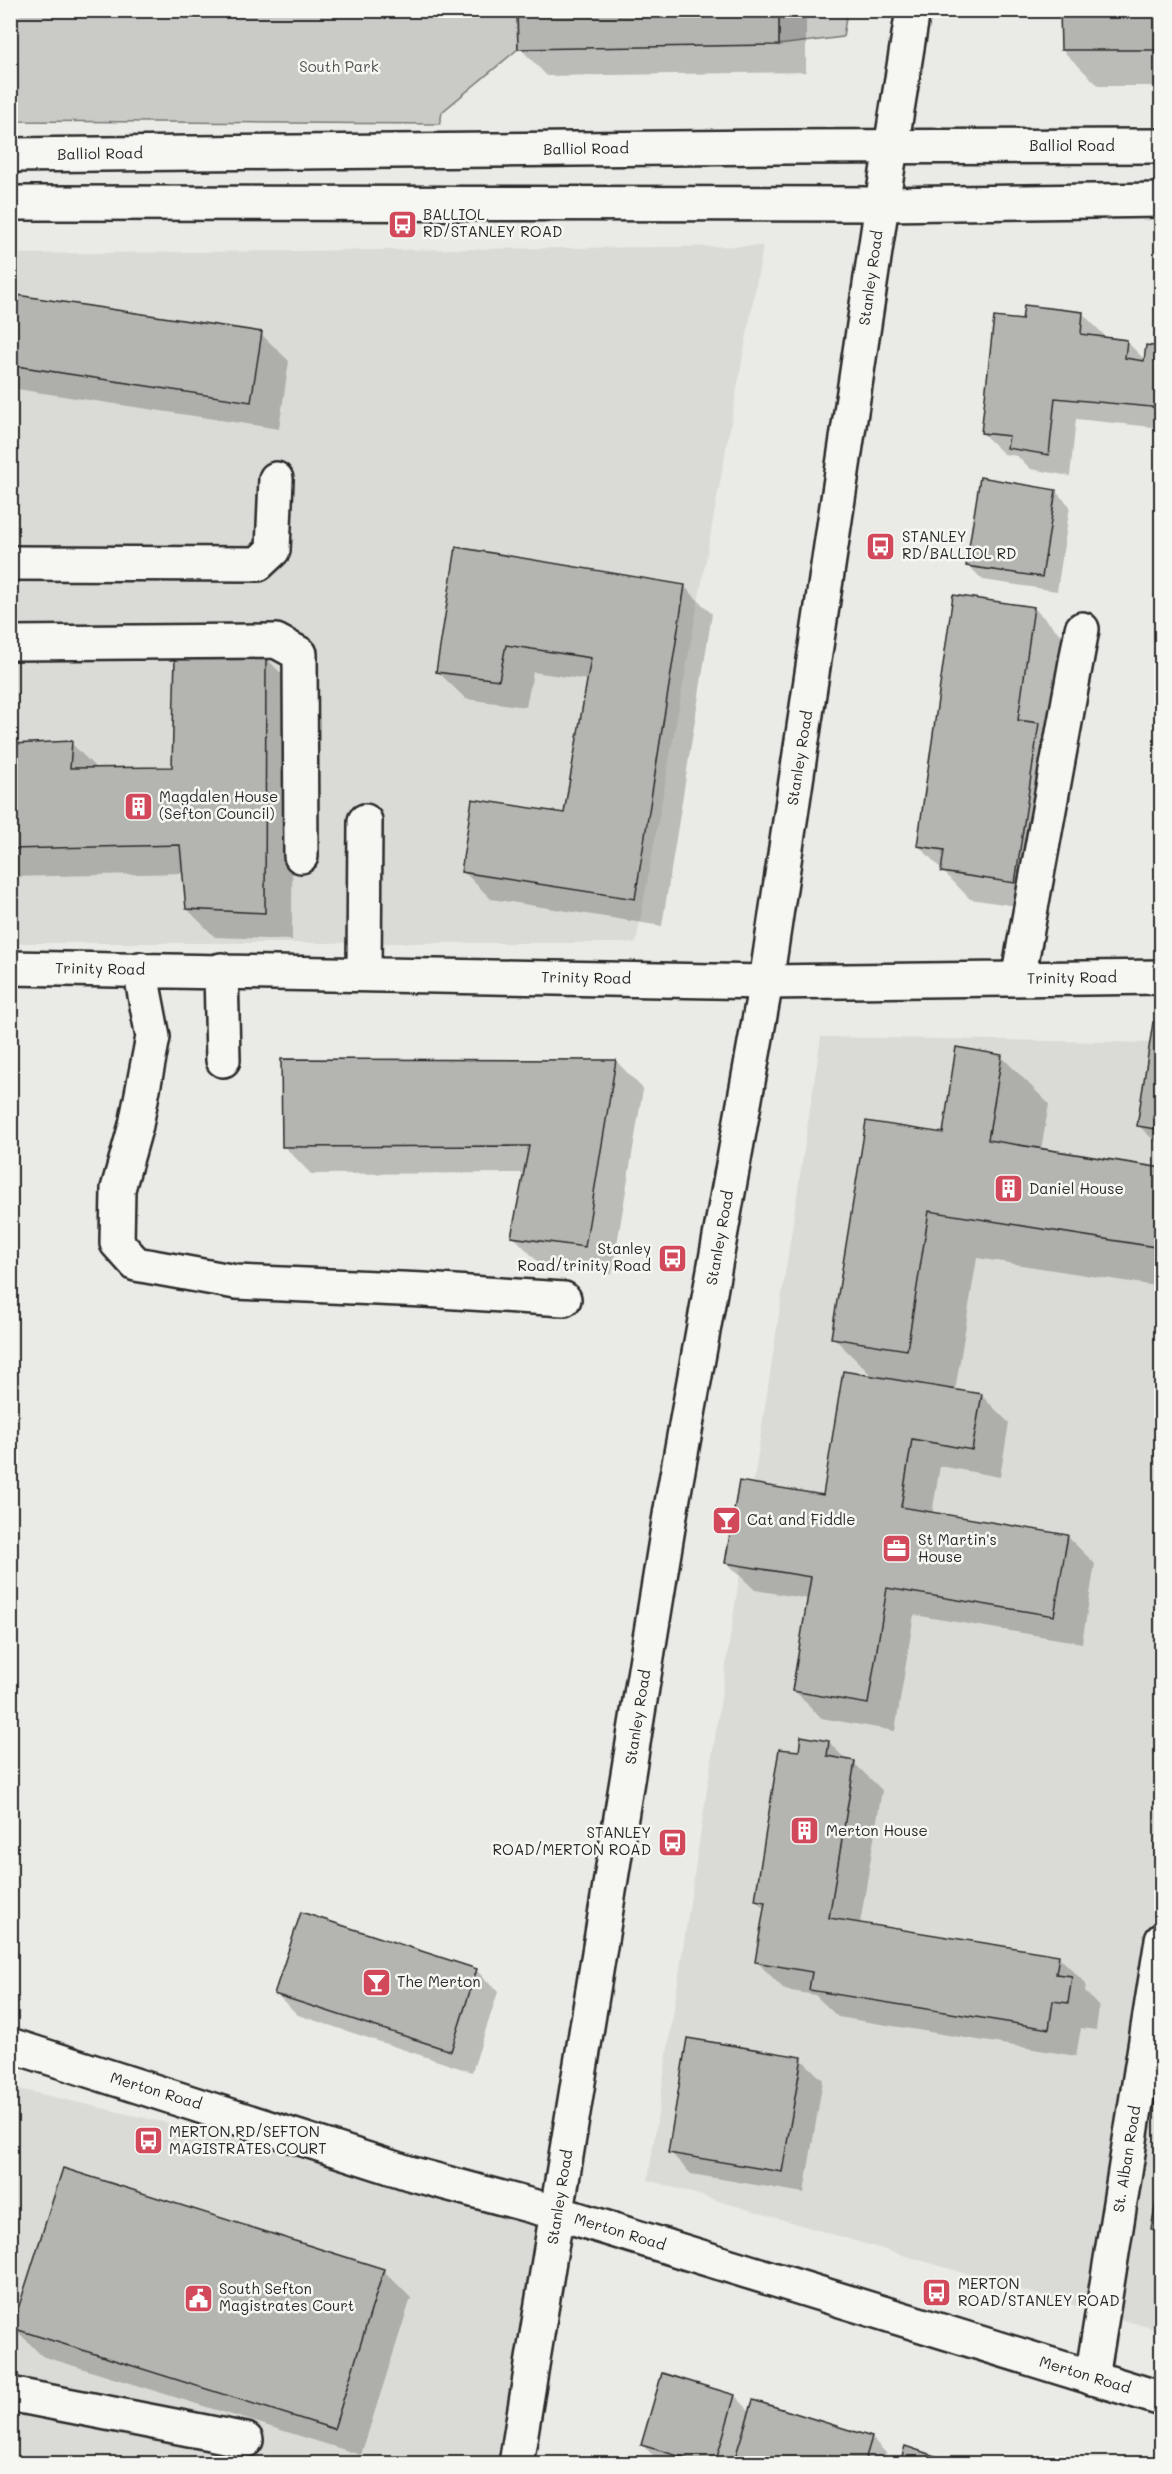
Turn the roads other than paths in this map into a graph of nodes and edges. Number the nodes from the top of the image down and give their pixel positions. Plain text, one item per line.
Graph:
1 (913, 10) edge
2 (1161, 146) edge
3 (891, 147) junction
4 (10, 155) edge
5 (1161, 200) edge
6 (10, 203) edge
7 (882, 204) junction
8 (276, 479) dead end
9 (10, 562) edge
10 (1082, 629) dead end
11 (10, 643) edge
12 (365, 821) dead end
13 (301, 856) dead end
14 (10, 968) edge
15 (140, 969) junction
16 (221, 970) junction
17 (364, 974) junction
18 (1161, 977) edge
19 (1017, 979) junction
20 (766, 982) junction
21 (223, 1060) dead end
22 (564, 1299) dead end
23 (1161, 1940) edge
24 (10, 2045) edge
25 (558, 2213) junction
26 (1092, 2378) junction
27 (10, 2394) edge
28 (1161, 2399) edge
29 (246, 2440) dead end
30 (516, 2463) edge

1 - 3 main road, Stanley Road
2 - 3 main road, Balliol Road
3 - 4 main road, Balliol Road
3 - 7 main road, Stanley Road
5 - 7 main road
6 - 7 main road
7 - 20 main road, Stanley Road
8 - 9 main road
10 - 19 main road
11 - 13 main road
12 - 17 main road
14 - 15 main road, Trinity Road
15 - 16 main road, Trinity Road
15 - 22 main road
16 - 17 main road, Trinity Road
16 - 21 main road
17 - 20 main road, Trinity Road
18 - 19 main road, Trinity Road
19 - 20 main road, Trinity Road
20 - 25 main road, Stanley Road
23 - 26 main road, St. Alban Road
24 - 25 main road, Merton Road
25 - 26 main road, Merton Road
25 - 30 main road, Stanley Road
26 - 28 main road, Merton Road
27 - 29 main road

